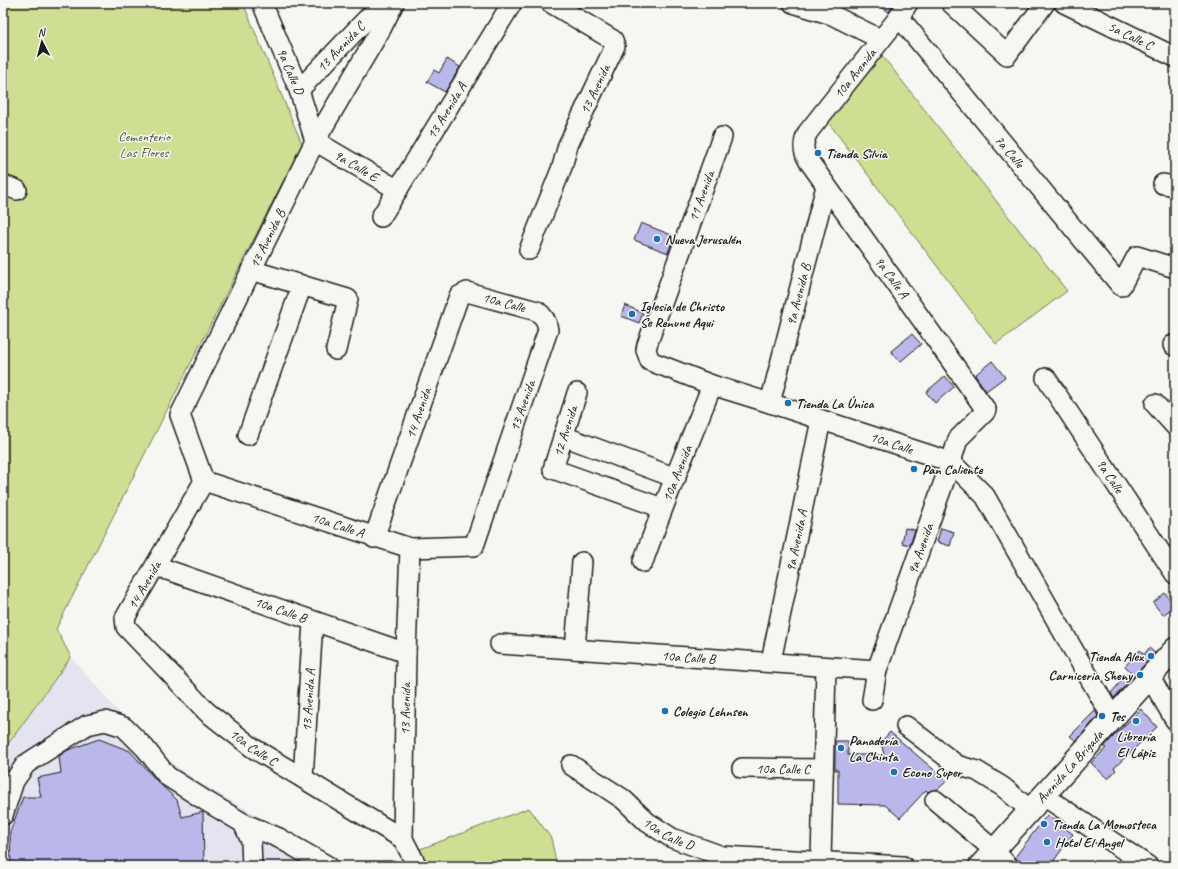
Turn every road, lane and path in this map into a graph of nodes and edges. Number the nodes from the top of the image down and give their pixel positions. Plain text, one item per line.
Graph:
1 (262, 3) edge
2 (382, 3) edge
3 (394, 3) edge
4 (512, 3) edge
5 (551, 3) edge
6 (794, 3) edge
7 (951, 3) edge
8 (1045, 3) edge
9 (1064, 3) edge
10 (904, 10) edge
11 (880, 39) junction
12 (1175, 57) edge
13 (299, 90) junction
14 (722, 137) dead end
15 (315, 141) junction
16 (804, 144) joint
17 (826, 186) junction
18 (398, 190) junction
19 (381, 217) dead end
20 (529, 250) dead end
21 (1175, 268) edge
22 (251, 270) junction
23 (302, 285) junction
24 (467, 292) joint
25 (542, 314) joint
26 (647, 345) joint
27 (336, 350) dead end
28 (1046, 378) dead end
29 (712, 385) junction
30 (577, 393) dead end
31 (770, 403) junction
32 (1155, 404) dead end
33 (985, 407) joint
34 (821, 420) junction
35 (1175, 426) edge
36 (248, 435) dead end
37 (563, 436) junction
38 (951, 462) junction
39 (676, 478) junction
40 (204, 481) junction
41 (662, 508) junction
42 (374, 538) junction
43 (475, 544) joint
44 (410, 548) junction
45 (582, 562) dead end
46 (643, 562) dead end
47 (156, 566) junction
48 (1175, 574) edge
49 (313, 622) junction
50 (126, 627) joint
51 (500, 644) dead end
52 (575, 649) junction
53 (1175, 649) edge
54 (406, 653) junction
55 (771, 661) junction
56 (826, 668) junction
57 (877, 670) junction
58 (1150, 677) junction
59 (872, 700) dead end
60 (1113, 719) junction
61 (1175, 720) edge
62 (906, 726) dead end
63 (571, 765) dead end
64 (742, 768) dead end
65 (823, 768) junction
66 (303, 778) junction
67 (935, 800) dead end
68 (1037, 803) junction
69 (3, 815) edge
70 (243, 823) junction
71 (403, 839) junction
72 (821, 860) junction
73 (994, 861) edge
74 (252, 866) edge
75 (328, 866) edge
76 (417, 866) edge
77 (903, 866) edge
78 (1148, 866) edge

1 - 13 street, 9a Calle D
2 - 13 street, 13 Avenida C
3 - 15 street, 13 Avenida B
4 - 18 street, 13 Avenida A
5 - 20 street, 13 Avenida
6 - 11 street
7 - 8 street
9 - 12 street, 5a Calle C
10 - 11 street, 10a Avenida
10 - 21 street, 7a Calle
11 - 16 street, 10a Avenida
13 - 15 street, 9a Calle D
14 - 26 street, 11 Avenida
15 - 18 street, 9a Calle E
15 - 22 street, 13 Avenida B
16 - 17 street, 9a Calle A
17 - 31 street, 9a Avenida B
17 - 33 street, 9a Calle A
18 - 19 street, 13 Avenida A
22 - 23 street
22 - 40 street, 13 Avenida B
23 - 27 street
23 - 36 street
24 - 25 street, 10a Calle
24 - 42 street, 14 Avenida
25 - 43 street, 13 Avenida
26 - 29 street, 10a Calle
28 - 48 street, 9a Calle
29 - 31 street, 10a Calle
29 - 39 street, 10a Avenida
30 - 37 street, 12 Avenida
31 - 34 street, 10a Calle
32 - 35 street
33 - 38 street, 9a Avenida
34 - 38 street, 10a Calle
34 - 55 street, 9a Avenida A
37 - 39 street
37 - 41 street, 12 Avenida
38 - 57 street, 9a Avenida
38 - 60 street, 10a Calle
39 - 41 street, 10a Avenida
40 - 42 street, 10a Calle A
40 - 47 street, 14 Avenida
41 - 46 street, 10a Avenida
42 - 44 street, 10a Calle A
43 - 44 street, 10a Calle A
44 - 54 street, 13 Avenida
45 - 52 street
47 - 49 street, 10a Calle B
47 - 50 street, 14 Avenida
49 - 54 street, 10a Calle B
49 - 66 street, 13 Avenida A
50 - 66 street, 10a Calle C
51 - 52 street, 10a Calle B
52 - 55 street, 10a Calle B
53 - 58 main road, Avenida La Brigada
54 - 71 street, 13 Avenida
55 - 56 street, 10a Calle B
56 - 57 street, 10a Calle B
56 - 65 street
57 - 59 street, 9a Avenida
58 - 60 main road, Avenida La Brigada
58 - 61 street
60 - 68 main road, Avenida La Brigada
62 - 68 street
63 - 72 street, 10a Calle D
64 - 65 street, 10a Calle C
65 - 72 street
66 - 71 street, 10a Calle C
67 - 73 street
68 - 73 main road, Avenida La Brigada
68 - 78 street
69 - 70 street
70 - 74 street
70 - 75 street
71 - 76 street, 13 Avenida
72 - 77 street, 10a Calle D

